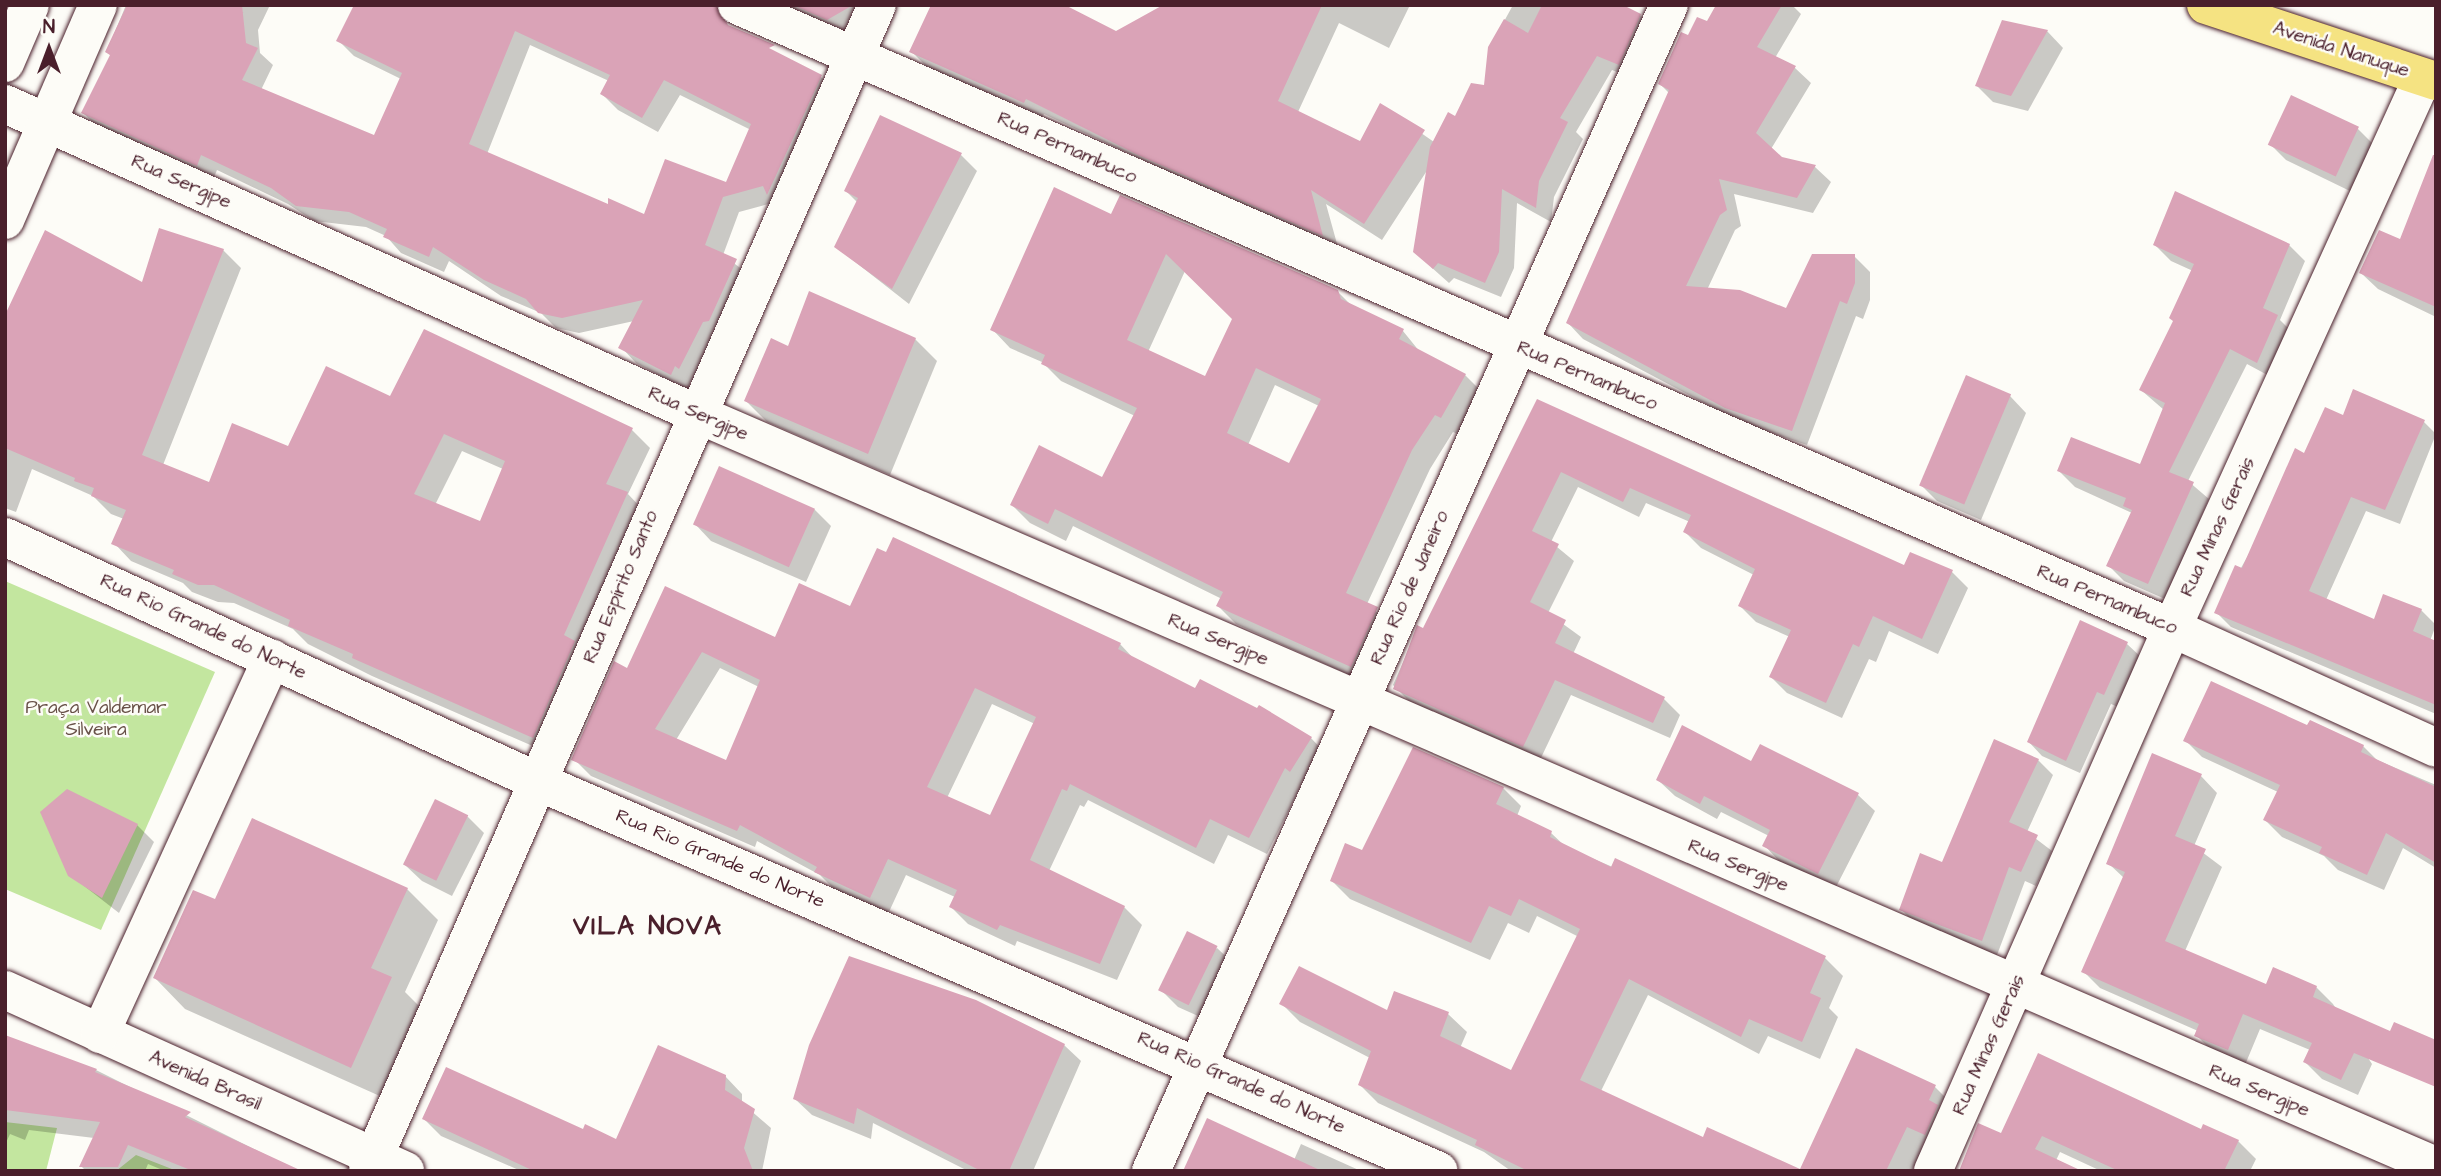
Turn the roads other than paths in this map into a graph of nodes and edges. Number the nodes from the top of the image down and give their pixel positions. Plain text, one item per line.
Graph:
1 (30, 5) edge
2 (98, 5) edge
3 (737, 5) edge
4 (877, 5) edge
5 (1669, 5) edge
6 (2206, 5) edge
7 (854, 55) junction
8 (5, 63) edge
9 (2429, 79) edge
10 (5, 104) edge
11 (47, 122) junction
12 (5, 220) edge
13 (1517, 346) junction
14 (695, 413) junction
15 (5, 537) edge
16 (2172, 628) junction
17 (272, 658) junction
18 (1360, 702) junction
19 (2436, 748) edge
20 (539, 782) junction
21 (2015, 986) junction
22 (5, 990) edge
23 (100, 1034) junction
24 (1198, 1063) junction
25 (382, 1166) edge
26 (2436, 1166) edge
27 (1151, 1171) edge
28 (1439, 1171) edge
29 (1933, 1171) edge

1 - 8 street
2 - 11 street
3 - 7 street, Rua Pernambuco
4 - 7 street, Rua Espírito Santo
5 - 13 street, Rua Rio de Janeiro
6 - 9 main road, Avenida Nanuque
7 - 13 street, Rua Pernambuco
7 - 14 street, Rua Espírito Santo
9 - 16 street, Rua Minas Gerais
10 - 11 street, Rua Sergipe
11 - 12 street
11 - 14 street, Rua Sergipe
13 - 16 street, Rua Pernambuco
13 - 18 street, Rua Rio de Janeiro
14 - 18 street, Rua Sergipe
14 - 20 street, Rua Espírito Santo
15 - 17 street, Rua Rio Grande do Norte
16 - 19 street, Rua Pernambuco
16 - 21 street, Rua Minas Gerais
17 - 20 street, Rua Rio Grande do Norte
17 - 23 street
18 - 21 street, Rua Sergipe
18 - 24 street, Rua Rio de Janeiro
20 - 24 street, Rua Rio Grande do Norte
20 - 25 street, Rua Espírito Santo
21 - 26 street, Rua Sergipe
21 - 29 street, Rua Minas Gerais
22 - 23 street, Avenida Brasil
23 - 25 street, Avenida Brasil
24 - 27 street, Rua Rio de Janeiro
24 - 28 street, Rua Rio Grande do Norte

